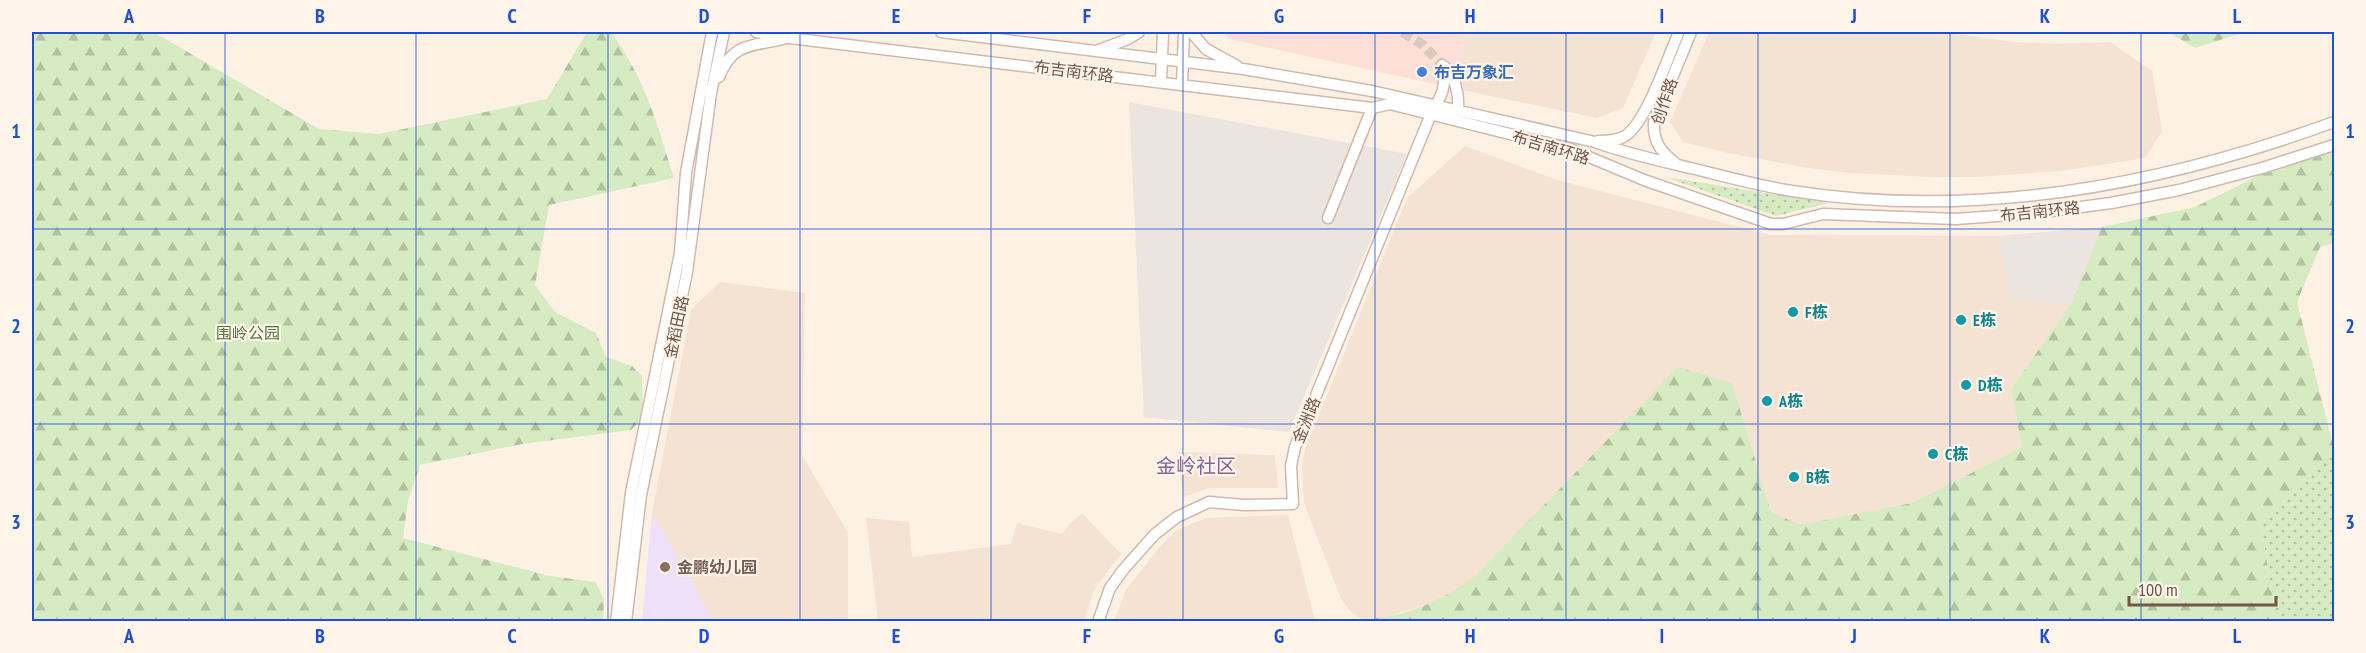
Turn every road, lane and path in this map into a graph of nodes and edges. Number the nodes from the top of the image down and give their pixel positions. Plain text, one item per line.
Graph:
1 (712, 32) edge
2 (724, 32) edge
3 (756, 32) edge
4 (941, 32) edge
5 (1139, 32) edge
6 (1163, 32) edge
7 (1184, 32) edge
8 (1191, 32) edge
9 (1679, 32) edge
10 (1691, 32) edge
11 (790, 38) junction
12 (1094, 51) junction
13 (1162, 59) junction
14 (1182, 62) junction
15 (1243, 69) junction
16 (1161, 81) junction
17 (1182, 84) junction
18 (711, 93) junction
19 (1372, 108) junction
20 (1433, 110) junction
21 (1458, 110) junction
22 (2334, 122) edge
23 (1595, 142) junction
24 (2334, 145) edge
25 (1678, 165) junction
26 (1328, 218) dead end
27 (616, 621) edge
28 (626, 621) edge
29 (1098, 621) edge

1 - 27 street, 金稻田路
2 - 18 street, 金稻田路
3 - 11 street, 布吉南环路
4 - 12 street, 布吉南环路
5 - 12 street
6 - 13 street
7 - 14 street
8 - 15 street
9 - 23 street, 创作路
10 - 25 street, 创作路
11 - 16 street, 布吉南环路
11 - 18 street
12 - 13 street, 布吉南环路
13 - 14 street, 布吉南环路
13 - 16 street
14 - 15 street, 布吉南环路
14 - 17 street
15 - 20 street, 布吉南环路
16 - 17 street, 布吉南环路
17 - 19 street, 布吉南环路
18 - 28 street, 金稻田路
19 - 20 street, 布吉南环路
19 - 26 street
20 - 21 street, 布吉南环路
20 - 21 street
20 - 24 street, 布吉南环路
20 - 29 street, 金洲路
21 - 23 street, 布吉南环路
22 - 25 street, 布吉南环路
23 - 25 street, 布吉南环路

